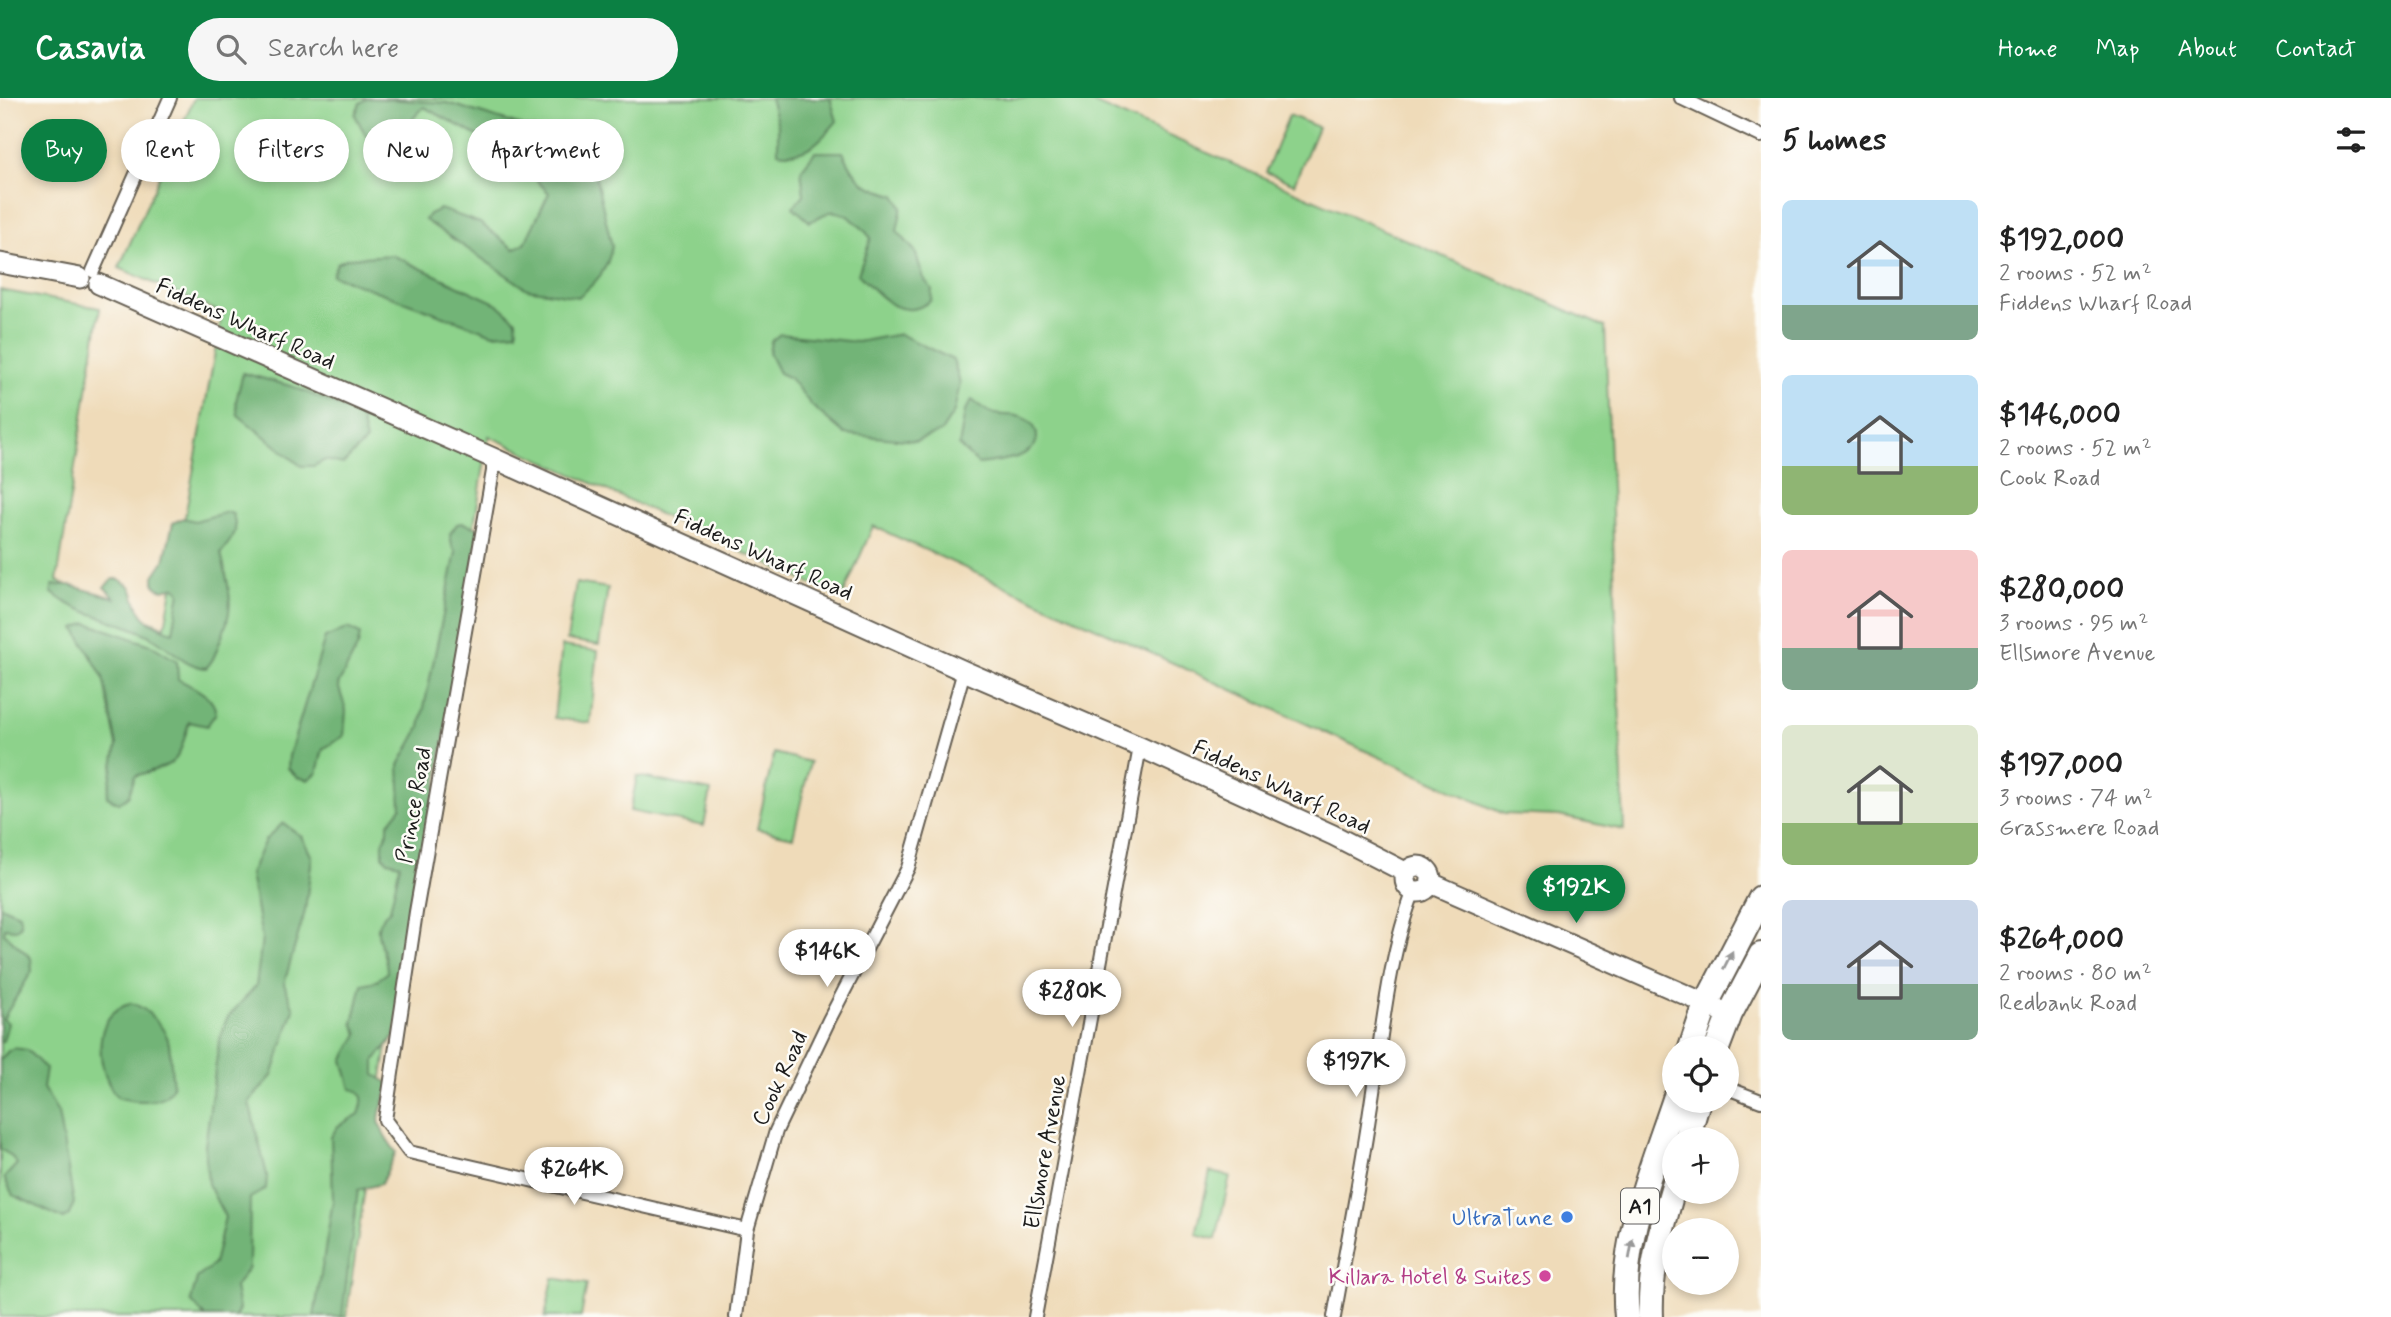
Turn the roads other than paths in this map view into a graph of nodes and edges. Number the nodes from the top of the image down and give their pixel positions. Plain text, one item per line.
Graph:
1 (170, 98) edge
2 (1681, 98) edge
3 (1761, 136) edge
4 (0, 264) edge
5 (91, 278) junction
6 (493, 458) junction
7 (964, 671) junction
8 (1140, 747) junction
9 (1422, 887) junction
10 (1761, 898) edge
11 (1761, 955) edge
12 (1706, 1004) junction
13 (1730, 1014) junction
14 (1695, 1036) edge
15 (1722, 1036) edge
16 (1739, 1093) edge
17 (1761, 1101) edge
18 (1670, 1113) edge
19 (1669, 1204) edge
20 (747, 1230) junction
21 (736, 1317) edge
22 (1035, 1317) edge
23 (1334, 1317) edge
24 (1627, 1317) edge
25 (1651, 1317) edge

1 - 5 street
2 - 3 street
4 - 5 street, Fiddens Wharf Road
5 - 6 street, Fiddens Wharf Road
6 - 7 street, Fiddens Wharf Road
6 - 20 street, Prince Road
7 - 8 street, Fiddens Wharf Road
7 - 20 street, Cook Road
8 - 9 street, Fiddens Wharf Road
8 - 22 street, Ellsmore Avenue
9 - 12 street
9 - 23 street
12 -> 10 highway
11 - 13 highway
12 - 13 street
12 - 14 highway
13 - 15 highway
16 - 17 street
24 -> 18 highway, A1
19 - 25 highway, A1
20 - 21 street, Cook Road

